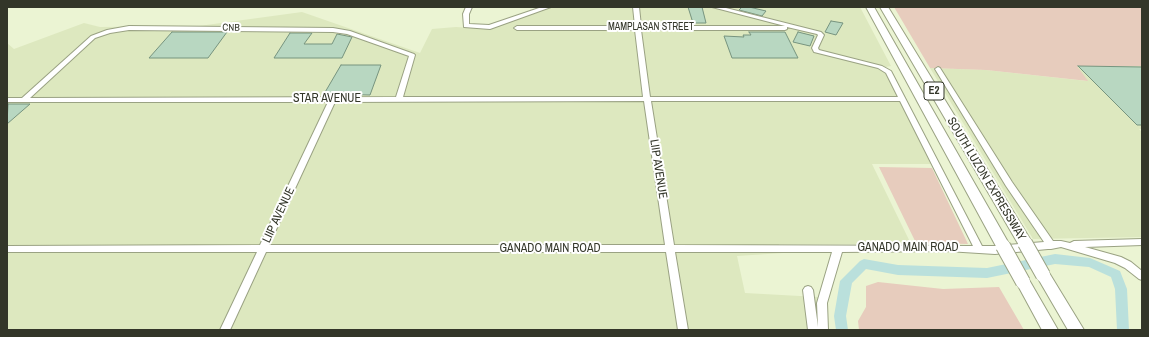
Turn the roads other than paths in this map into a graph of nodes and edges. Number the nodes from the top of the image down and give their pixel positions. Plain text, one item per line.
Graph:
1 (469, 7) edge
2 (548, 7) edge
3 (636, 7) edge
4 (715, 7) edge
5 (870, 7) edge
6 (884, 7) edge
7 (637, 27) junction
8 (517, 28) dead end
9 (785, 28) dead end
10 (938, 69) dead end
11 (333, 99) junction
12 (399, 99) junction
13 (647, 99) junction
14 (902, 99) junction
15 (7, 100) edge
16 (24, 100) junction
17 (1142, 242) edge
18 (1061, 244) junction
19 (1051, 246) junction
20 (670, 248) junction
21 (838, 248) junction
22 (7, 249) edge
23 (262, 249) junction
24 (979, 249) junction
25 (1142, 276) edge
26 (808, 290) dead end
27 (224, 330) edge
28 (683, 330) edge
29 (813, 330) edge
30 (823, 330) edge
31 (1050, 330) edge
32 (1076, 330) edge

1 - 2 street
3 - 7 street, LIIP AVENUE
4 - 14 street
5 - 31 highway, SOUTH LUZON EXPRESSWAY / E2, bridge
6 - 32 highway, SOUTH LUZON EXPRESSWAY / E2, bridge
7 - 8 street, MAMPLASAN STREET
7 - 9 street, MAMPLASAN STREET
7 - 13 street, LIIP AVENUE
10 - 19 street
11 - 12 street, STAR AVENUE
11 - 16 street, STAR AVENUE
11 - 23 street, LIIP AVENUE
12 - 13 street, STAR AVENUE
12 - 16 street, CNB
13 - 14 street, STAR AVENUE
13 - 20 street, LIIP AVENUE
14 - 24 street
15 - 16 street, STAR AVENUE
17 - 18 street, GANADO MAIN ROAD
18 - 19 street, GANADO MAIN ROAD
18 - 25 street
19 - 24 street, GANADO MAIN ROAD
20 - 21 street, GANADO MAIN ROAD
20 - 23 street, GANADO MAIN ROAD
20 - 28 street, LIIP AVENUE
21 - 24 street, GANADO MAIN ROAD
21 - 30 street
22 - 23 street, GANADO MAIN ROAD
23 - 27 street, LIIP AVENUE
26 - 29 street

